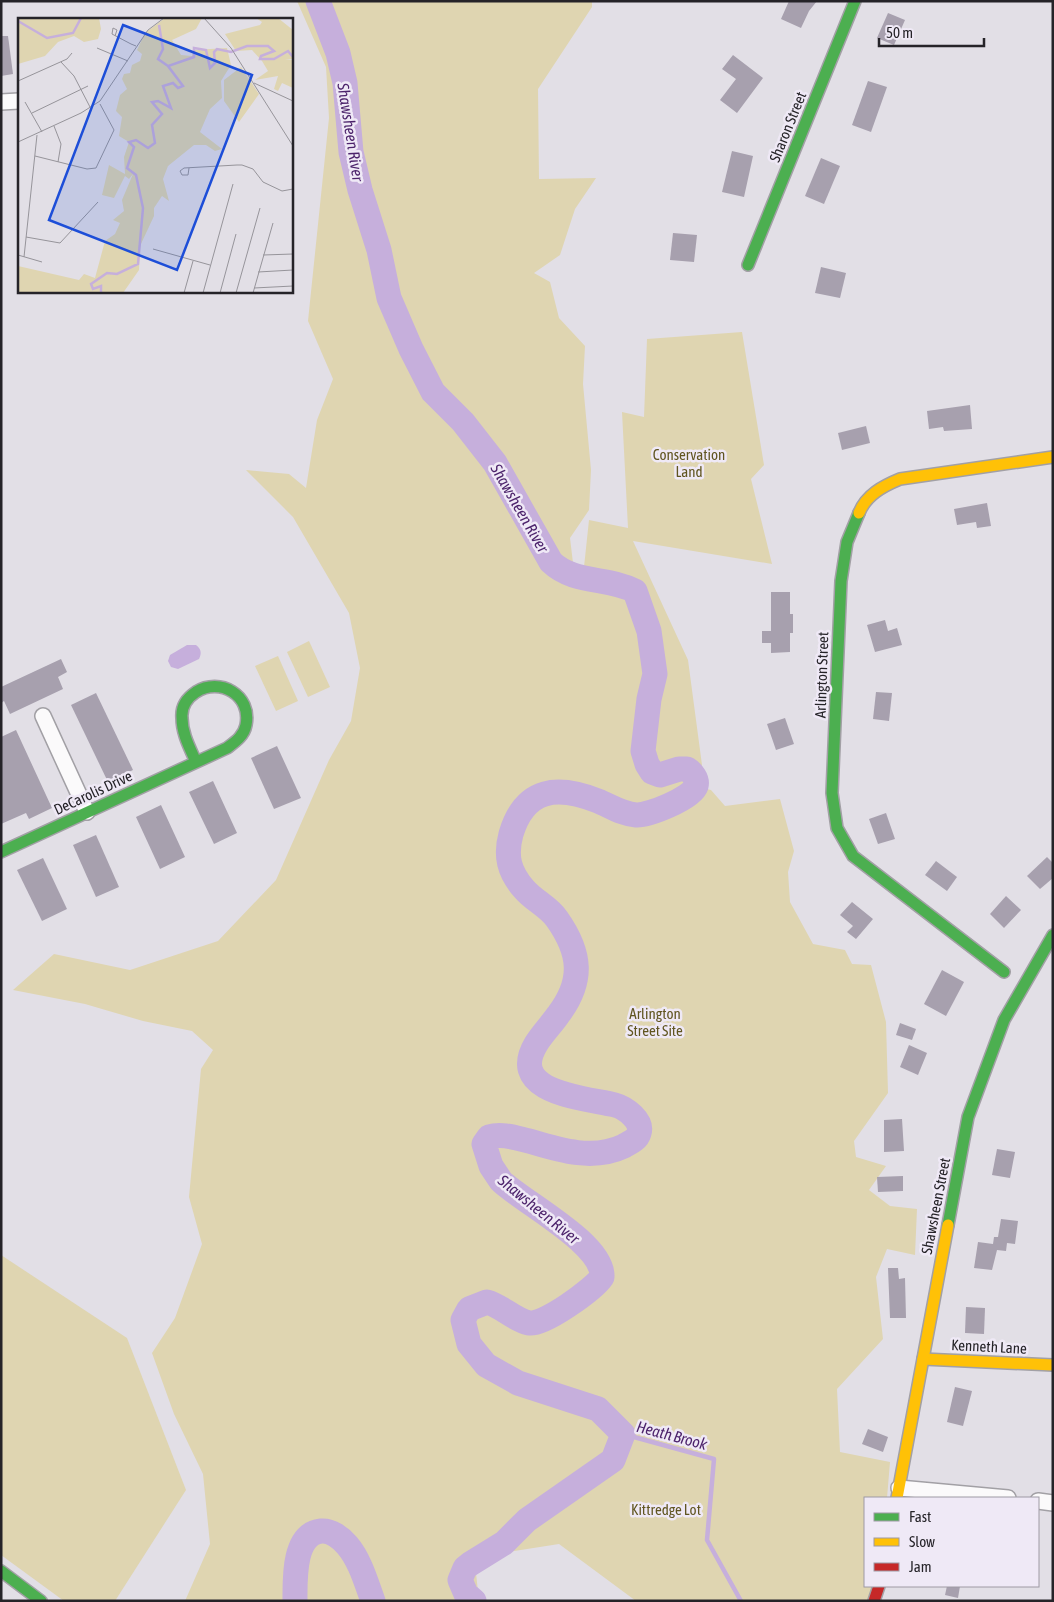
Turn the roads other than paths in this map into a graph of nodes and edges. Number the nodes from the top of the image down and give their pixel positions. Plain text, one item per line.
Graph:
1 (855, 1) edge
2 (18, 101) edge
3 (1, 102) edge
4 (748, 264) dead end
5 (1053, 457) edge
6 (43, 716) dead end
7 (196, 762) junction
8 (87, 812) junction
9 (1, 852) edge
10 (1053, 935) edge
11 (1004, 972) dead end
12 (923, 1359) junction
13 (1053, 1365) edge
14 (898, 1493) edge
15 (986, 1497) edge
16 (1039, 1501) edge
17 (1053, 1503) edge
18 (1, 1571) edge
19 (878, 1587) edge
20 (41, 1601) edge
21 (874, 1601) edge

1 - 4 street, Sharon Street
2 - 3 street
5 - 11 street, Arlington Street
6 - 8 street
7 - 7 street, DeCarolis Drive
7 - 8 street, DeCarolis Drive
8 - 9 street, DeCarolis Drive
10 - 12 street, Shawsheen Street
12 - 13 street, Kenneth Lane
12 - 14 street, Shawsheen Street
14 - 15 street
16 - 17 street
18 - 20 street
19 - 21 street

